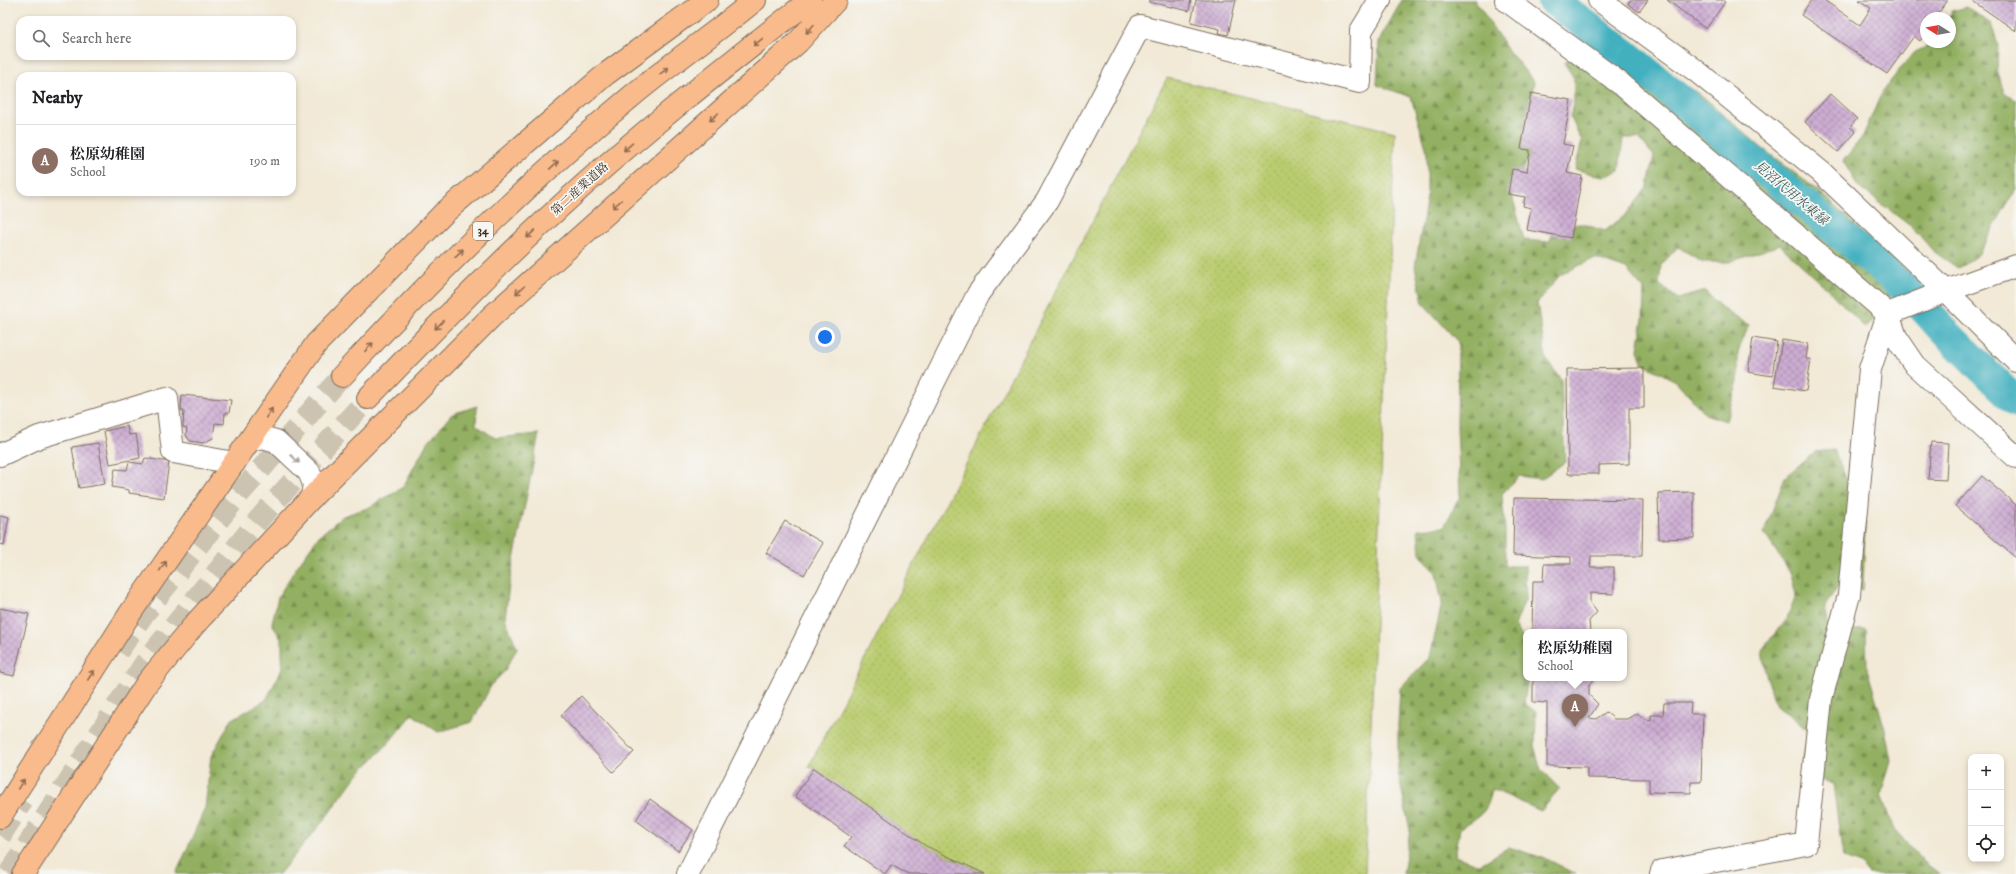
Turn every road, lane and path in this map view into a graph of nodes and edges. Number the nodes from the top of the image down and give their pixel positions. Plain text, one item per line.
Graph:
1 (707, 0) edge
2 (755, 0) edge
3 (810, 0) edge
4 (836, 0) edge
5 (1380, 0) edge
6 (1506, 0) edge
7 (1599, 0) edge
8 (2016, 266) edge
9 (1939, 294) junction
10 (1897, 311) junction
11 (2016, 361) edge
12 (342, 376) tunnel mouth
13 (368, 398) tunnel mouth
14 (250, 440) junction
15 (0, 455) edge
16 (2016, 457) edge
17 (234, 463) junction
18 (312, 497) junction
19 (0, 817) edge
20 (23, 874) edge
21 (688, 874) edge
22 (1661, 874) edge

14 -> 1 main road
12 -> 2 main road, 34
3 -> 13 main road, 第二産業道路
4 -> 18 main road
5 - 21 street
6 - 10 street
7 - 9 street
8 - 9 street
9 - 10 street
9 - 11 street
10 - 16 street
10 - 22 street
14 - 17 main road
14 -> 18 street
15 - 17 street
19 -> 17 main road
18 - 20 main road

